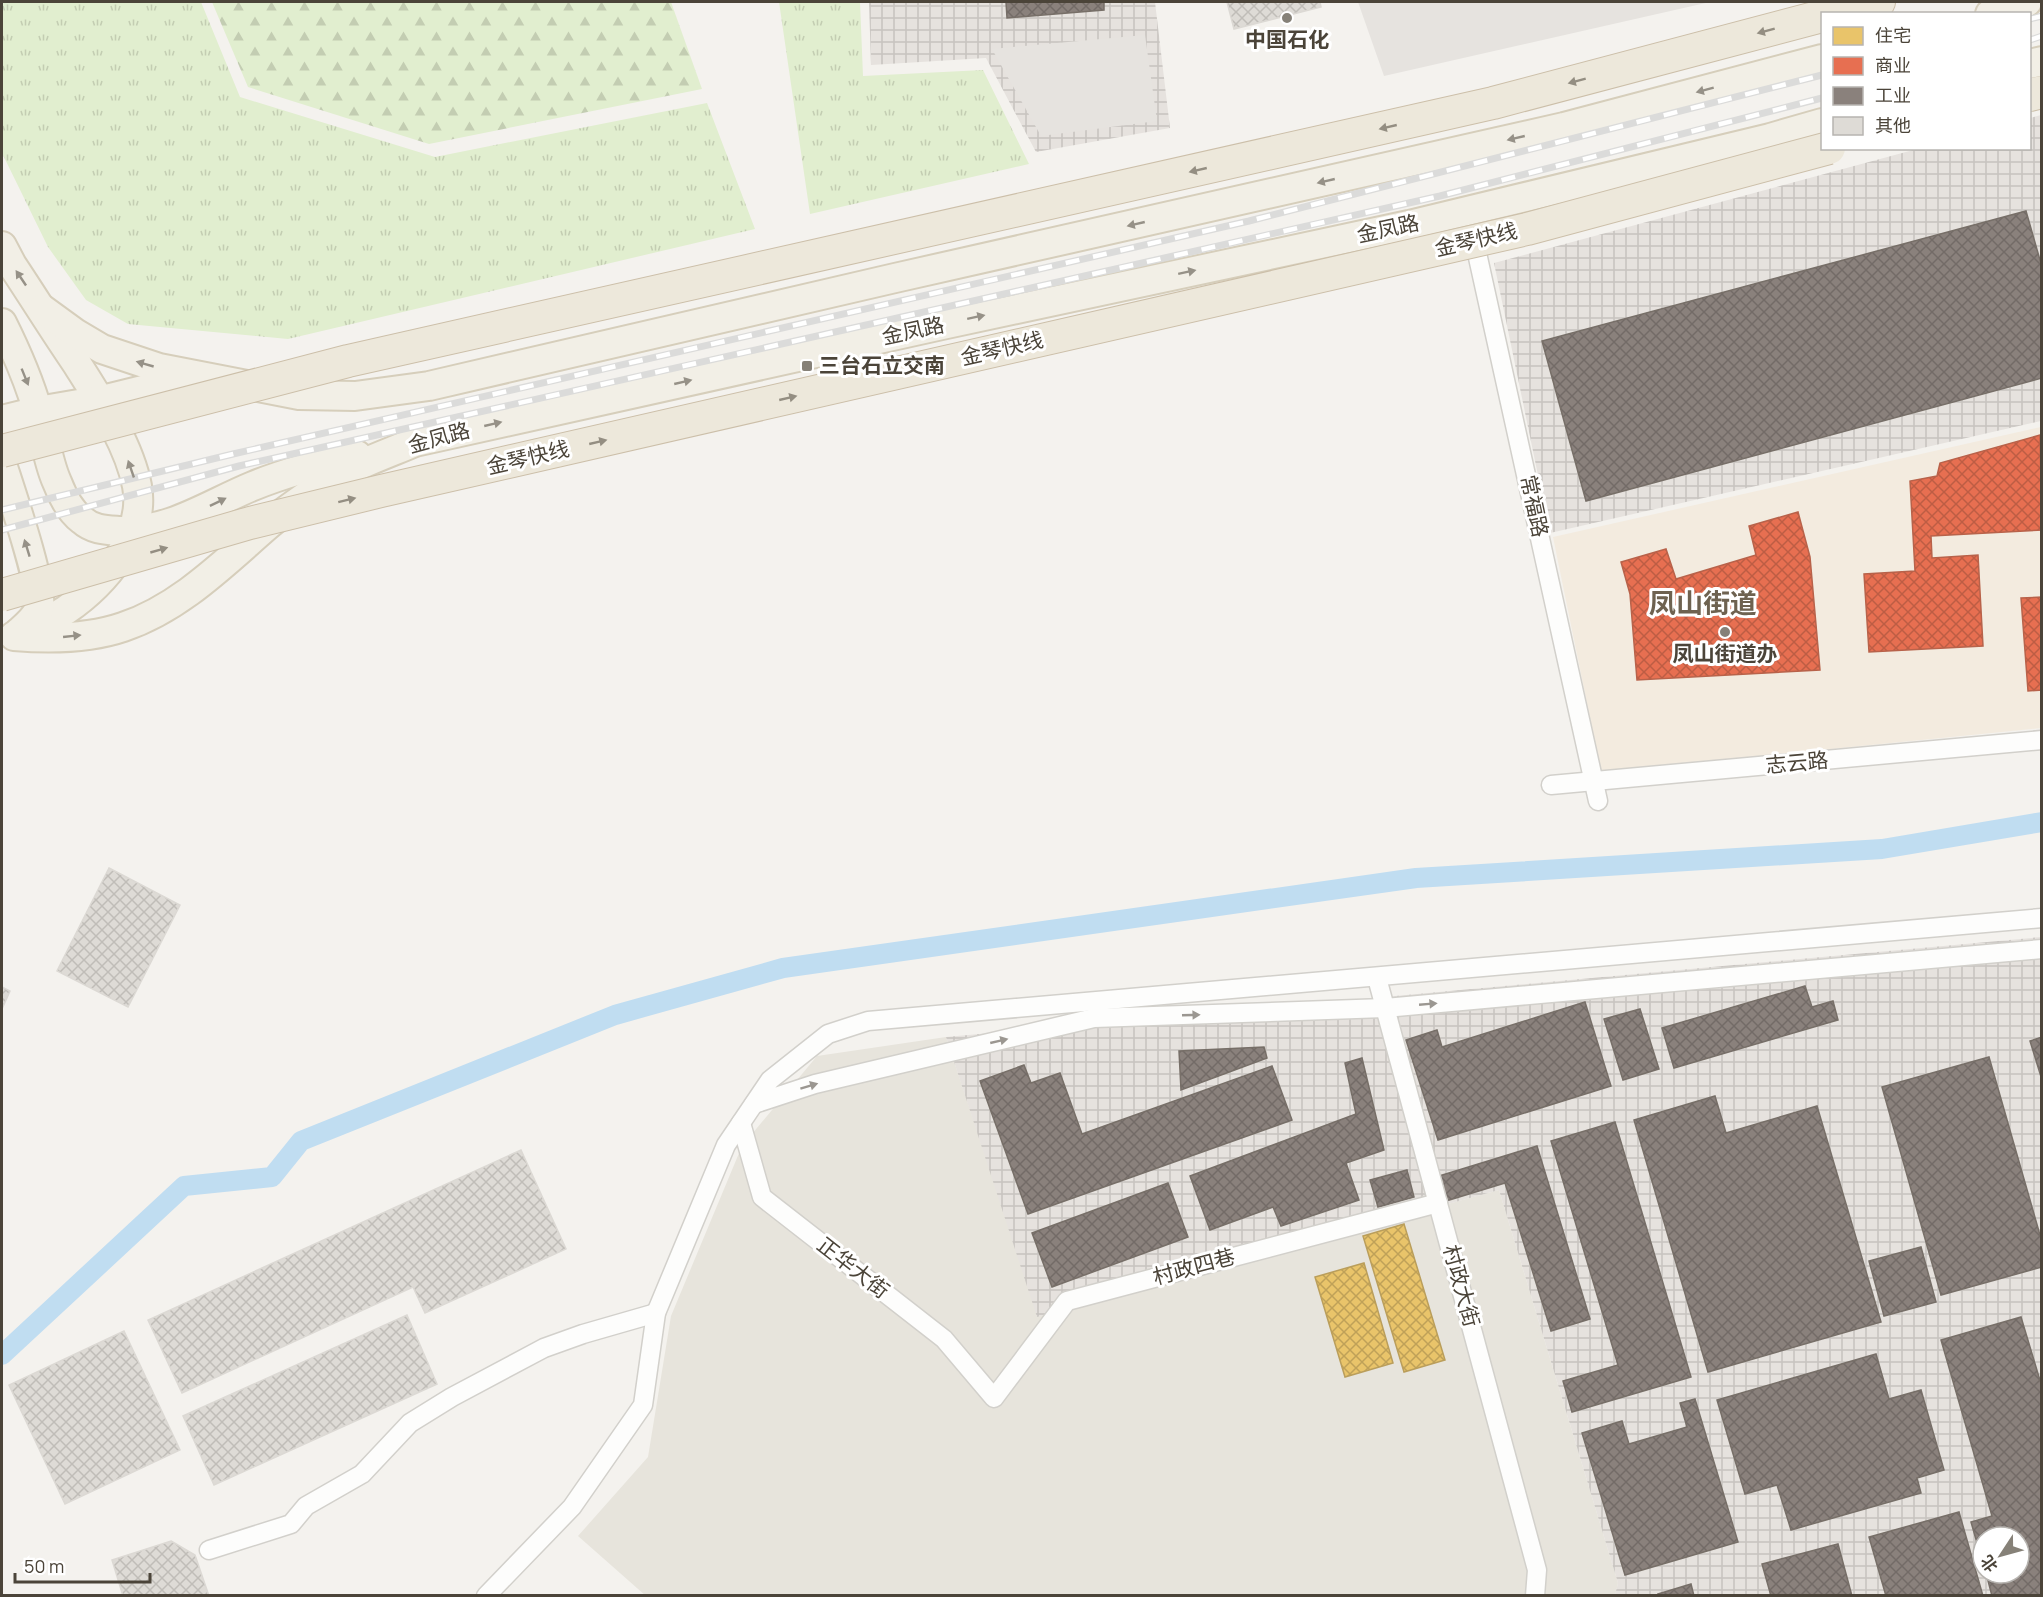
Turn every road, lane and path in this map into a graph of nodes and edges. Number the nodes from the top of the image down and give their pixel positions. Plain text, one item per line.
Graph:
1 (1879, 2) edge
2 (2027, 2) edge
3 (1841, 12) edge
4 (1996, 12) edge
5 (1821, 16) edge
6 (1821, 59) edge
7 (1821, 123) edge
8 (1822, 150) edge
9 (1468, 211) junction
10 (2, 246) edge
11 (42, 309) junction
12 (2, 323) edge
13 (202, 375) junction
14 (102, 400) junction
15 (38, 411) junction
16 (2, 420) edge
17 (415, 442) junction
18 (2, 451) edge
19 (2, 464) edge
20 (132, 531) junction
21 (2, 595) edge
22 (8, 638) edge
23 (2042, 740) edge
24 (1594, 781) junction
25 (1551, 785) dead end
26 (1598, 801) dead end
27 (2042, 918) edge
28 (2042, 950) edge
29 (1377, 978) junction
30 (1385, 1008) junction
31 (754, 1104) junction
32 (741, 1123) junction
33 (1438, 1203) junction
34 (656, 1313) junction
35 (994, 1398) joint
36 (209, 1550) dead end
37 (486, 1596) edge
38 (1535, 1596) edge

1 - 3 highway
2 - 4 main road
5 -> 18 highway, bridge
6 -> 13 main road
7 - 9 main road, 金凤路
21 -> 8 highway, 金琴快线, bridge
17 -> 9 main road, 金凤路
9 - 24 street, 常福路
11 -> 10 main road
13 -> 11 main road
11 - 14 main road
12 -> 15 main road
13 - 14 main road
14 - 15 main road
20 -> 14 main road
15 - 16 main road
15 - 20 main road
20 -> 17 main road
22 -> 17 main road, 金凤路
22 -> 19 main road
20 - 22 main road
23 - 24 street, 志云路
24 - 25 street, 志云路
24 - 26 street, 常福路
27 - 29 street
30 -> 28 street
29 - 30 street, 村政大街
29 - 31 street
31 -> 30 street
30 - 33 street, 村政大街
31 - 32 street
32 - 34 street
32 - 35 street, 正华大街
33 - 35 street, 村政四巷
33 - 38 street, 村政大街
34 - 36 street
34 - 37 street

